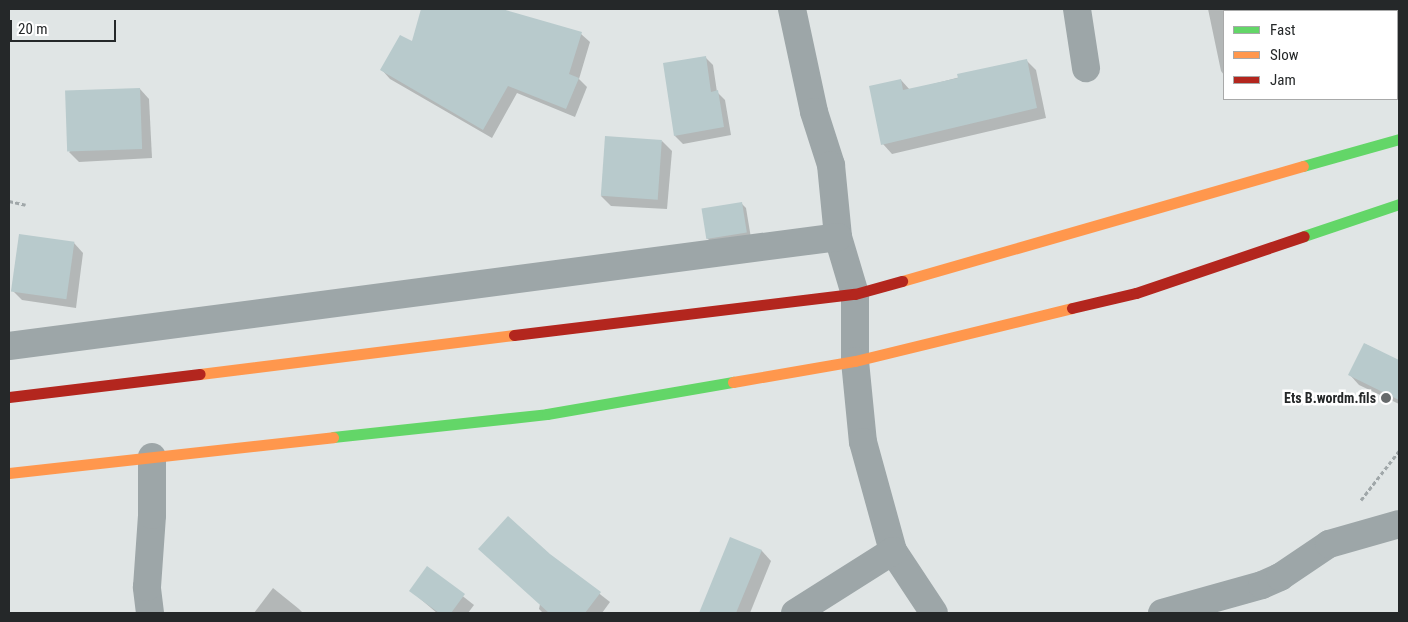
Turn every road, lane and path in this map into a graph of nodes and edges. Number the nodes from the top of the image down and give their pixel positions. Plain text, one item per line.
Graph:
1 (792, 9) edge
2 (1077, 9) edge
3 (1086, 68) dead end
4 (1399, 139) edge
5 (9, 201) edge
6 (1399, 204) edge
7 (26, 205) dead end
8 (838, 237) junction
9 (855, 294) junction
10 (9, 346) edge
11 (855, 361) junction
12 (9, 397) edge
13 (1399, 451) edge
14 (152, 457) junction
15 (9, 472) edge
16 (1399, 524) edge
17 (1329, 544) junction
18 (893, 551) junction
19 (150, 613) edge
20 (795, 613) edge
21 (934, 613) edge
22 (1162, 613) edge

1 - 8 street
2 - 3 street
4 - 9 main road
5 - 7 path
6 - 11 main road
8 - 9 street
8 - 10 street
9 - 11 street
9 - 12 main road
11 - 14 main road
11 - 18 street
13 - 17 path
14 - 15 main road
14 - 19 street
16 - 17 street
17 - 22 street
18 - 20 street
18 - 21 street

